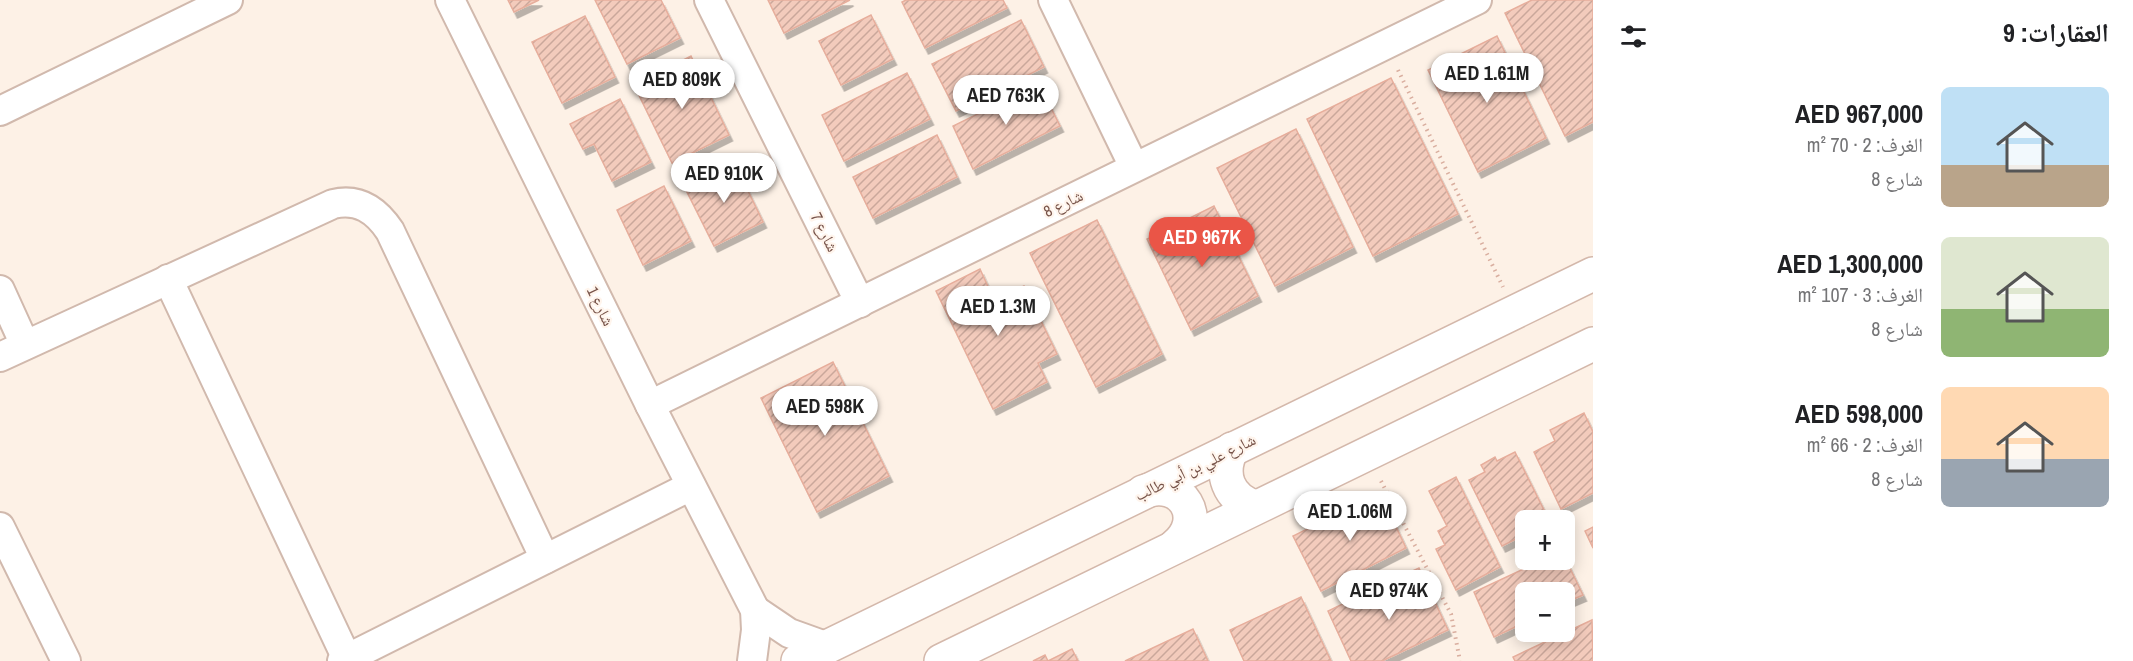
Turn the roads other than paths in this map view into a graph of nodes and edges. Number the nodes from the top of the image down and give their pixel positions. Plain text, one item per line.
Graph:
1 (228, 0) edge
2 (450, 0) edge
3 (709, 0) edge
4 (1053, 0) edge
5 (1477, 0) edge
6 (0, 111) edge
7 (1134, 167) junction
8 (1593, 274) edge
9 (168, 279) junction
10 (0, 290) edge
11 (860, 303) junction
12 (1593, 344) edge
13 (25, 345) junction
14 (0, 357) edge
15 (650, 405) junction
16 (1232, 449) junction
17 (691, 486) junction
18 (1143, 492) junction
19 (1255, 507) junction
20 (0, 527) edge
21 (1175, 546) junction
22 (545, 559) junction
23 (755, 610) junction
24 (828, 646) junction
25 (344, 660) edge
26 (66, 661) edge
27 (752, 661) edge
28 (798, 661) edge
29 (940, 661) edge

1 - 6 street
2 - 15 street, شارع 1
3 - 11 street, شارع 7
4 - 7 street
5 - 7 street, شارع 8
7 - 11 street, شارع 8
8 - 16 street, شارع علي بن أبي طالب
9 - 13 street
9 - 22 street
9 - 25 street
10 - 13 street
11 - 15 street, شارع 8
12 - 19 street
13 - 14 street
15 - 17 street, شارع 1
16 - 18 street, شارع علي بن أبي طالب
16 - 19 street
17 - 22 street
17 - 23 street, شارع 1
18 - 21 street
18 - 24 street, شارع علي بن أبي طالب
19 - 21 street
20 - 26 street
21 - 29 street
22 - 25 street
23 - 24 street, شارع 1
23 - 27 street, شارع 1
24 - 28 street, شارع علي بن أبي طالب

